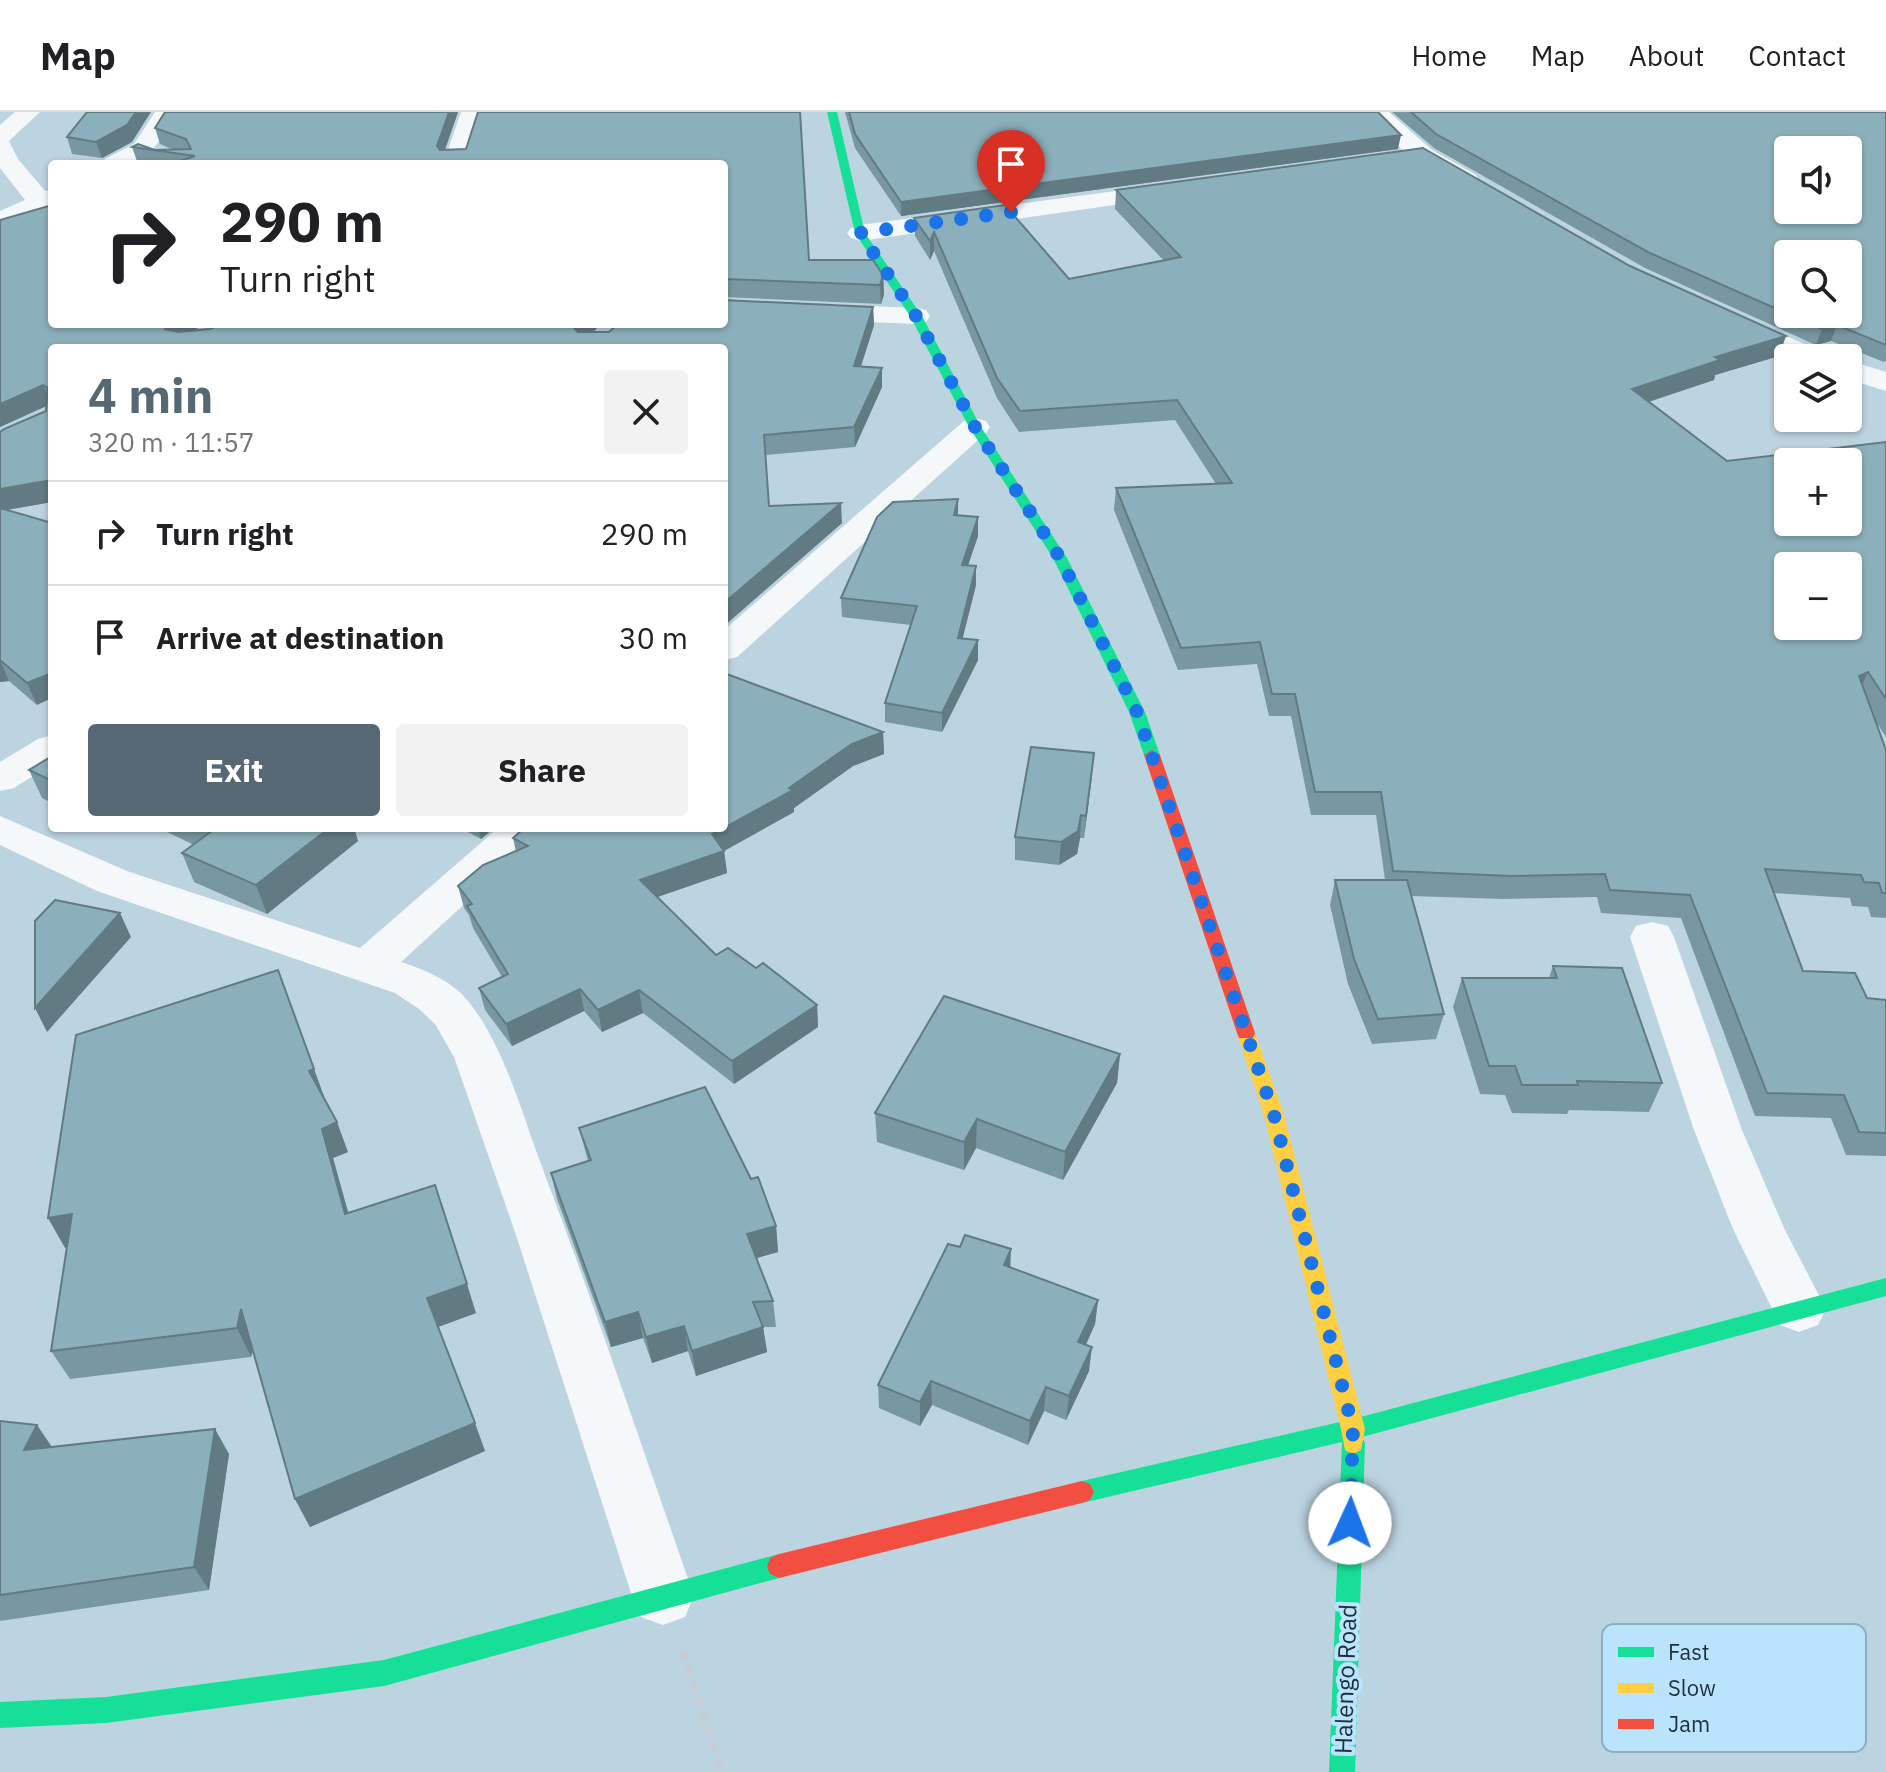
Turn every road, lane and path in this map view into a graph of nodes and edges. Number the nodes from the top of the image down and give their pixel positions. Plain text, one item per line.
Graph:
1 (29, 112) edge
2 (166, 112) edge
3 (472, 112) edge
4 (832, 112) edge
5 (1376, 112) edge
6 (0, 137) edge
7 (0, 144) edge
8 (142, 149) junction
9 (1424, 155) junction
10 (168, 159) edge
11 (121, 160) edge
12 (456, 160) edge
13 (1393, 160) edge
14 (1194, 187) edge
15 (1490, 194) edge
16 (46, 200) edge
17 (0, 220) edge
18 (860, 233) junction
19 (728, 308) edge
20 (1704, 308) edge
21 (916, 316) junction
22 (1783, 344) edge
23 (1862, 374) edge
24 (1886, 382) edge
25 (975, 427) junction
26 (728, 645) edge
27 (48, 749) edge
28 (0, 779) edge
29 (0, 829) edge
30 (519, 832) edge
31 (1652, 937) dead end
32 (366, 968) junction
33 (1886, 1287) edge
34 (1799, 1309) junction
35 (1353, 1429) junction
36 (663, 1596) junction
37 (0, 1715) edge
38 (723, 1772) edge
39 (1342, 1772) edge

1 - 6 street
2 - 8 street
3 - 12 street
4 - 18 street, Halengo Road
5 - 9 street
7 - 16 street
8 - 10 street
8 - 11 street
9 - 13 street
9 - 15 street
14 - 18 street
16 - 17 street
18 - 21 street, Halengo Road
19 - 21 street
20 - 22 street
21 - 25 street, Halengo Road
23 - 24 street
25 - 26 street
25 - 35 street, Halengo Road
27 - 28 street
29 - 32 street
30 - 32 street
31 - 34 street
32 - 36 street
33 - 34 street
34 - 35 street
35 - 36 street
35 - 39 street, Halengo Road
36 - 37 street
36 - 38 path

